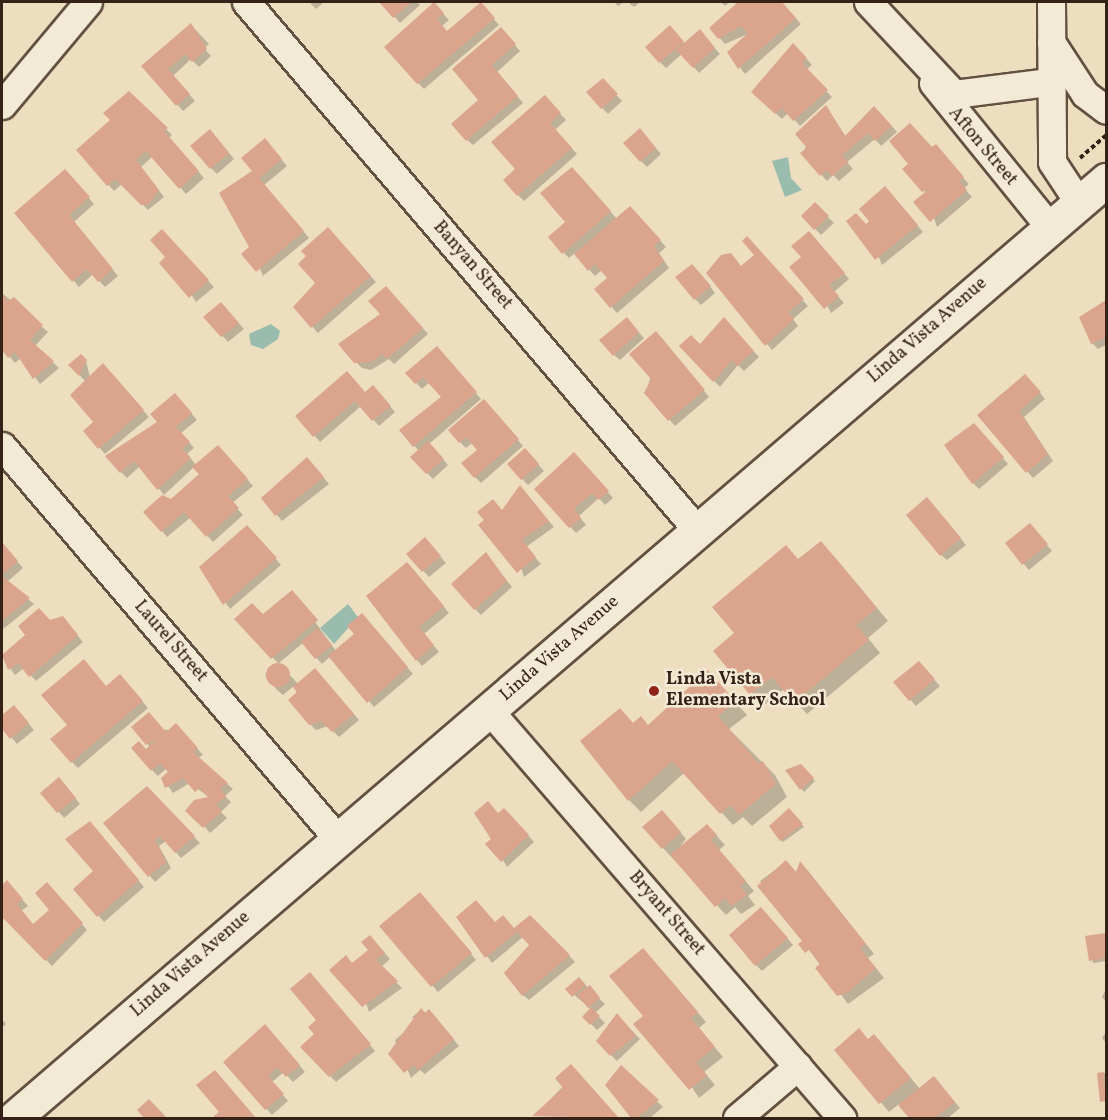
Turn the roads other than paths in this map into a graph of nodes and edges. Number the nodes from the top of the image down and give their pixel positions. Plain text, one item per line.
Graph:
1 (88, 2) edge
2 (246, 2) edge
3 (868, 2) edge
4 (1051, 2) edge
5 (1050, 41) junction
6 (921, 64) junction
7 (1049, 82) junction
8 (2, 105) edge
9 (1107, 110) edge
10 (1107, 180) edge
11 (1079, 203) junction
12 (1049, 226) junction
13 (2, 446) edge
14 (698, 531) junction
15 (489, 710) junction
16 (338, 839) junction
17 (798, 1066) junction
18 (14, 1119) edge
19 (737, 1119) edge
20 (842, 1119) edge

1 - 8 street
2 - 14 street, Banyan Street
3 - 6 street, Afton Street
4 - 5 street
5 - 7 street
5 - 9 street
6 - 7 street, Afton Street
6 - 12 street, Afton Street
7 - 11 street
10 - 11 main road, Linda Vista Avenue
11 - 12 main road, Linda Vista Avenue
12 - 14 main road, Linda Vista Avenue
13 - 16 street, Laurel Street
14 - 15 main road, Linda Vista Avenue
15 - 16 main road, Linda Vista Avenue
15 - 17 street, Bryant Street
16 - 18 main road, Linda Vista Avenue
17 - 19 street
17 - 20 street, Bryant Street

